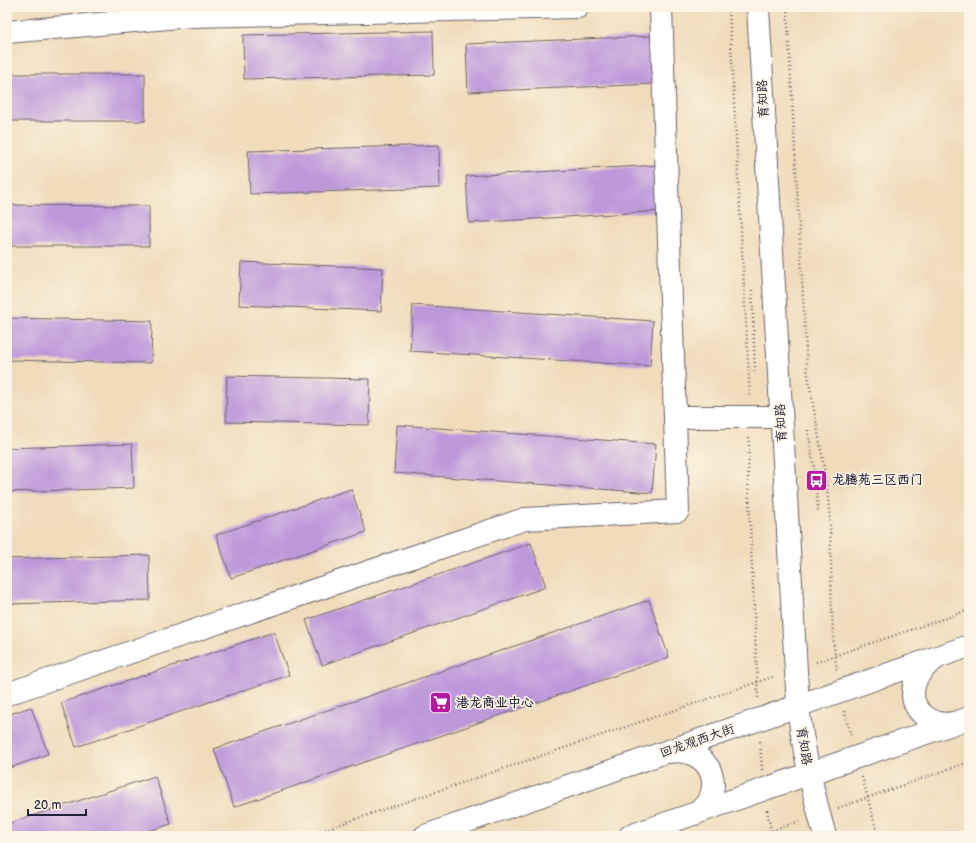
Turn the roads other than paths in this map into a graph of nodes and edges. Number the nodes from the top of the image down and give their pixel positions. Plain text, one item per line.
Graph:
1 (578, 7) edge
2 (660, 7) edge
3 (758, 7) edge
4 (7, 32) edge
5 (675, 417) junction
6 (781, 417) junction
7 (969, 646) edge
8 (938, 657) junction
9 (7, 694) edge
10 (798, 706) junction
11 (964, 720) edge
12 (665, 752) junction
13 (808, 774) junction
14 (695, 814) junction
15 (425, 836) edge
16 (630, 836) edge
17 (825, 836) edge

1 - 4 street
2 - 5 street
3 - 6 street, 育知路
5 - 6 street
5 - 9 street
6 - 10 street, 育知路
7 - 8 street, 回龙观西大街
8 - 10 street, 回龙观西大街
8 - 11 street
10 - 12 street, 回龙观西大街
10 - 13 street, 育知路
11 - 13 street
12 - 14 street
12 - 15 street, 回龙观西大街
13 - 14 street
13 - 17 street, 育知路
14 - 16 street

